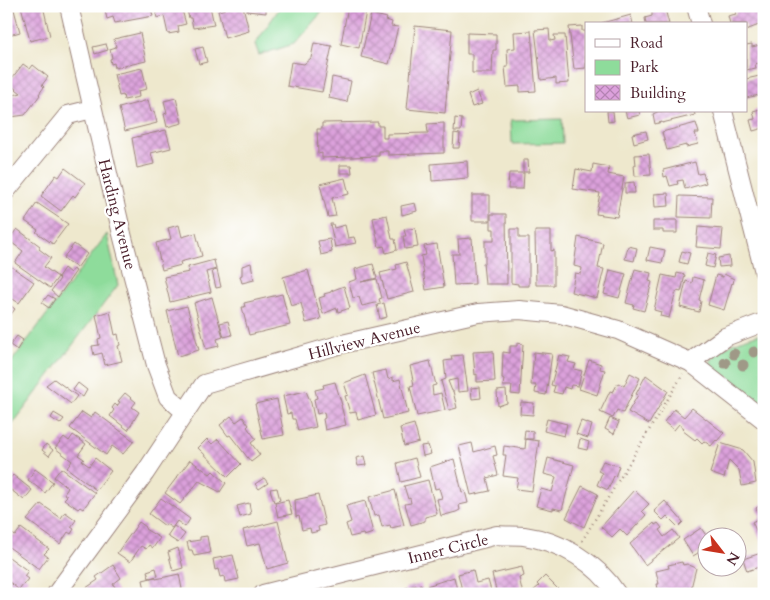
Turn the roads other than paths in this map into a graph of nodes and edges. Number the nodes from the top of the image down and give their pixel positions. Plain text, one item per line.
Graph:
1 (69, 6) edge
2 (696, 6) edge
3 (700, 22) edge
4 (92, 109) junction
5 (723, 112) edge
6 (6, 191) edge
7 (764, 272) edge
8 (764, 322) edge
9 (690, 362) junction
10 (185, 412) junction
11 (764, 420) edge
12 (56, 594) edge
13 (263, 594) edge
14 (617, 594) edge

1 - 4 street, Harding Avenue
2 - 3 street
4 - 6 street
4 - 10 street, Harding Avenue
5 - 7 street
8 - 9 street
9 - 10 street, Hillview Avenue
9 - 11 street, Hillview Avenue
10 - 12 street, Hillview Avenue
13 - 14 street, Inner Circle

